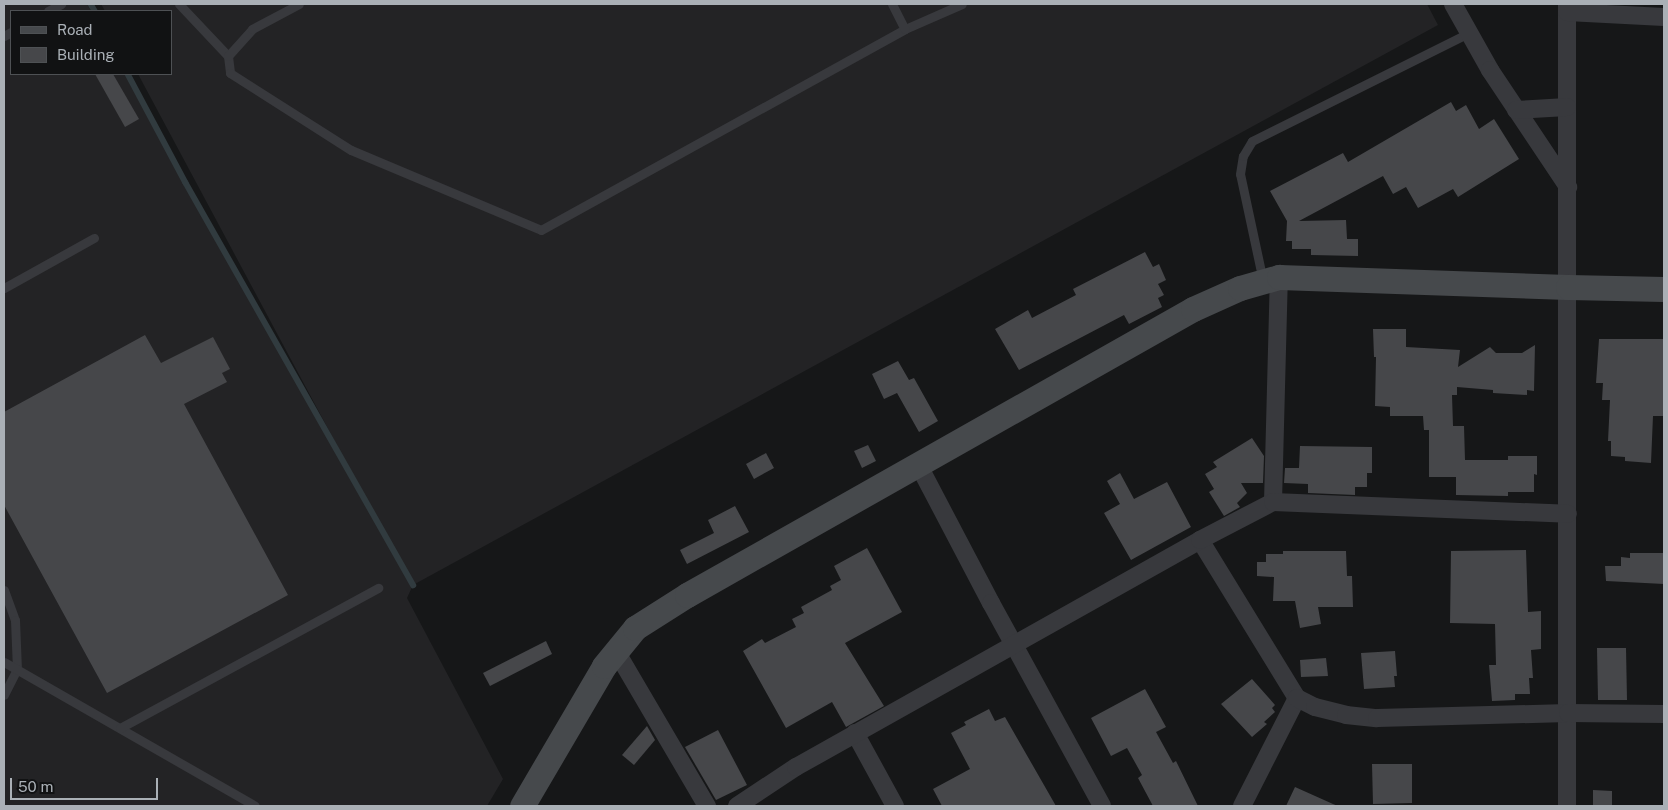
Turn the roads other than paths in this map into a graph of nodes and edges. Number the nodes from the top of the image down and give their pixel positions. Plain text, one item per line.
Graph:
1 (61, 4) edge
2 (179, 4) edge
3 (299, 4) edge
4 (892, 4) edge
5 (962, 4) edge
6 (1452, 4) edge
7 (1567, 8) edge
8 (50, 10) edge
9 (1664, 17) edge
10 (905, 29) junction
11 (1469, 33) junction
12 (228, 56) junction
13 (1568, 107) junction
14 (1516, 110) junction
15 (1568, 186) junction
16 (94, 238) dead end
17 (1271, 279) junction
18 (4, 288) edge
19 (1568, 288) junction
20 (1664, 289) edge
21 (918, 464) junction
22 (1273, 502) junction
23 (1568, 514) junction
24 (1200, 540) junction
25 (378, 588) dead end
26 (4, 590) edge
27 (1014, 646) junction
28 (616, 651) junction
29 (4, 662) edge
30 (17, 669) junction
31 (4, 695) edge
32 (1297, 698) junction
33 (1568, 713) junction
34 (1664, 714) edge
35 (120, 728) junction
36 (855, 733) junction
37 (255, 806) edge
38 (522, 806) edge
39 (707, 806) edge
40 (737, 806) edge
41 (895, 806) edge
42 (1102, 806) edge
43 (1242, 806) edge
44 (1567, 806) edge

1 - 8 lane
2 - 12 lane
3 - 12 lane
4 - 10 lane
5 - 10 lane
6 - 11 street
7 - 9 street
7 - 13 street
10 - 12 lane
11 - 14 street
11 - 17 lane
13 - 14 street
13 - 15 street
14 - 15 street
15 - 19 street
16 - 18 lane
17 - 19 street
17 - 21 street
17 - 22 street
19 - 20 street
19 - 23 street
21 - 27 street
21 - 28 street
22 - 23 street
22 - 24 street
23 - 33 street
24 - 27 street
24 - 32 street
25 - 35 lane
26 - 30 lane
27 - 36 street
27 - 42 street
28 - 38 street
28 - 39 street
29 - 30 lane
30 - 31 lane
30 - 35 lane
32 - 33 street
32 - 43 street
33 - 34 street
33 - 44 street
35 - 37 lane
36 - 40 street
36 - 41 street

